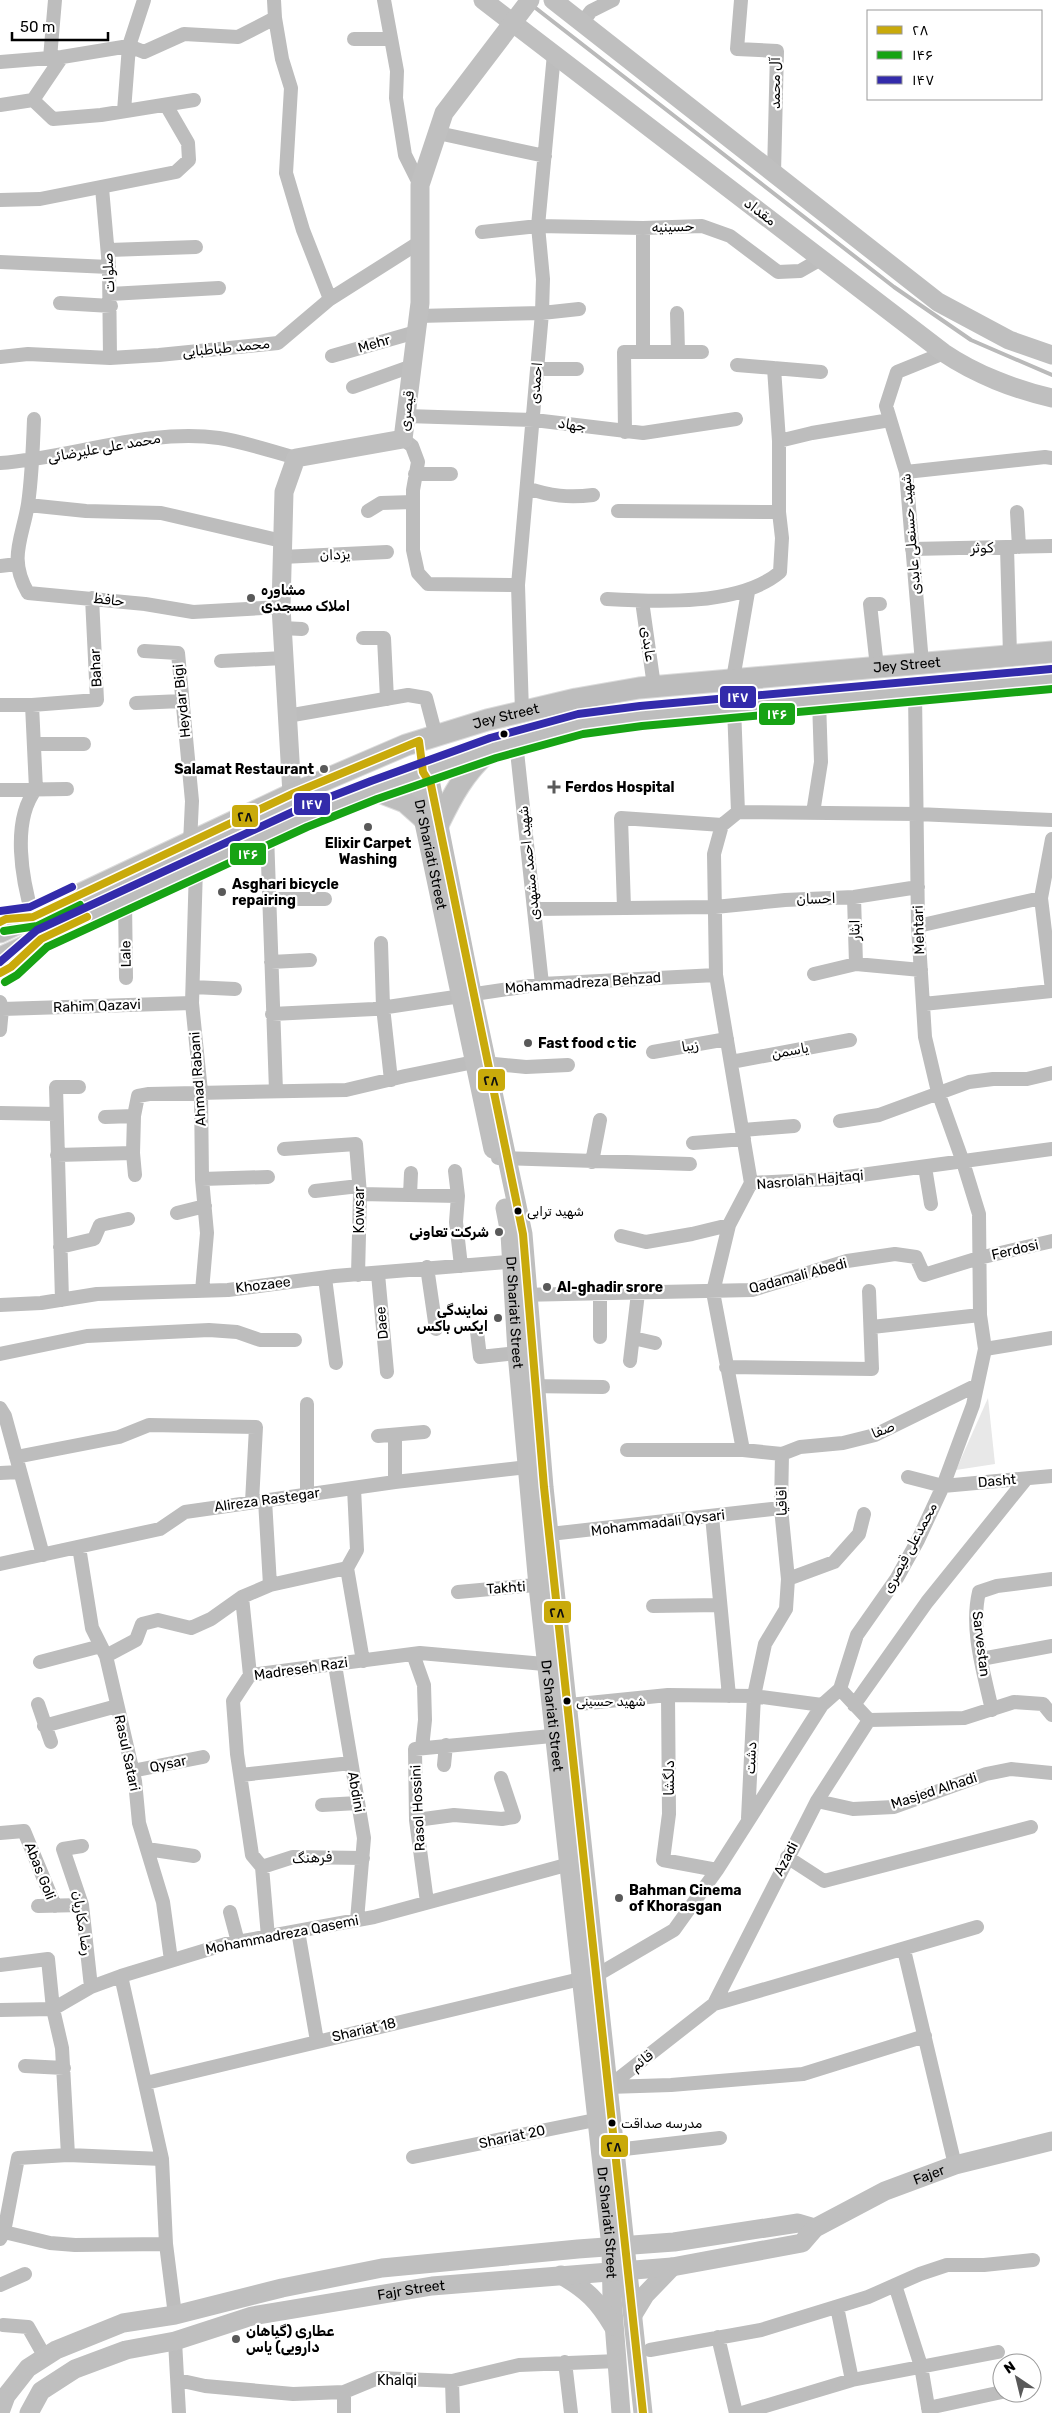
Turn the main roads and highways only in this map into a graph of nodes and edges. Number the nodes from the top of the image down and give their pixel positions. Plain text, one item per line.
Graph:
1 (483, 0) edge
2 (530, 0) edge
3 (553, 0) edge
4 (513, 22) junction
5 (1052, 355) edge
6 (1052, 398) edge
7 (1052, 652) edge
8 (1052, 680) edge
9 (428, 739) junction
10 (493, 748) junction
11 (423, 772) junction
12 (374, 790) junction
13 (292, 794) junction
14 (431, 821) junction
15 (33, 917) junction
16 (0, 922) edge
17 (0, 932) edge
18 (41, 939) junction
19 (0, 958) edge
20 (0, 972) edge
21 (1052, 2141) edge
22 (608, 2151) junction
23 (608, 2227) junction
24 (814, 2228) junction
25 (619, 2246) junction
26 (592, 2248) junction
27 (672, 2267) junction
28 (621, 2272) junction
29 (562, 2275) junction
30 (634, 2313) junction
31 (174, 2314) junction
32 (614, 2328) junction
33 (175, 2341) junction
34 (2, 2400) edge
35 (29, 2413) edge
36 (621, 2413) edge
37 (643, 2413) edge

1 - 4 main road, مقداد
2 - 4 main road, قیصری
3 - 5 main road
4 - 6 main road, مقداد
4 - 13 main road, قیصری
7 - 9 main road, Jey Street
8 - 10 main road, Jey Street
9 - 11 main road
9 - 13 main road, Jey Street
10 - 11 main road, Jey Street
10 - 14 main road
11 - 12 main road, Jey Street
11 - 14 main road, Dr Shariati Street
12 - 14 main road
12 - 18 main road, Jey Street
13 - 15 main road, Jey Street
14 - 22 main road, Dr Shariati Street
15 - 16 main road
15 - 17 main road, Jey Street
18 - 19 main road, Jey Street
18 - 20 main road
21 - 24 main road, Fajer
22 - 23 main road, Dr Shariati Street
22 - 25 main road, Dr Shariati Street
23 - 25 main road, Dr Shariati Street
23 - 26 main road
24 - 25 main road
24 - 27 main road, Fajr Street
25 - 26 main road
25 - 28 main road, Dr Shariati Street
26 - 31 main road
27 - 28 main road, Fajr Street
27 - 30 main road
28 - 29 main road, Fajr Street
28 - 30 main road
28 - 32 main road, Dr Shariati Street
29 - 32 main road
29 - 33 main road, Fajr Street
30 - 37 main road
31 - 33 main road
31 - 34 main road
32 - 36 main road, Dr Shariati Street
33 - 35 main road, Fajr Street

